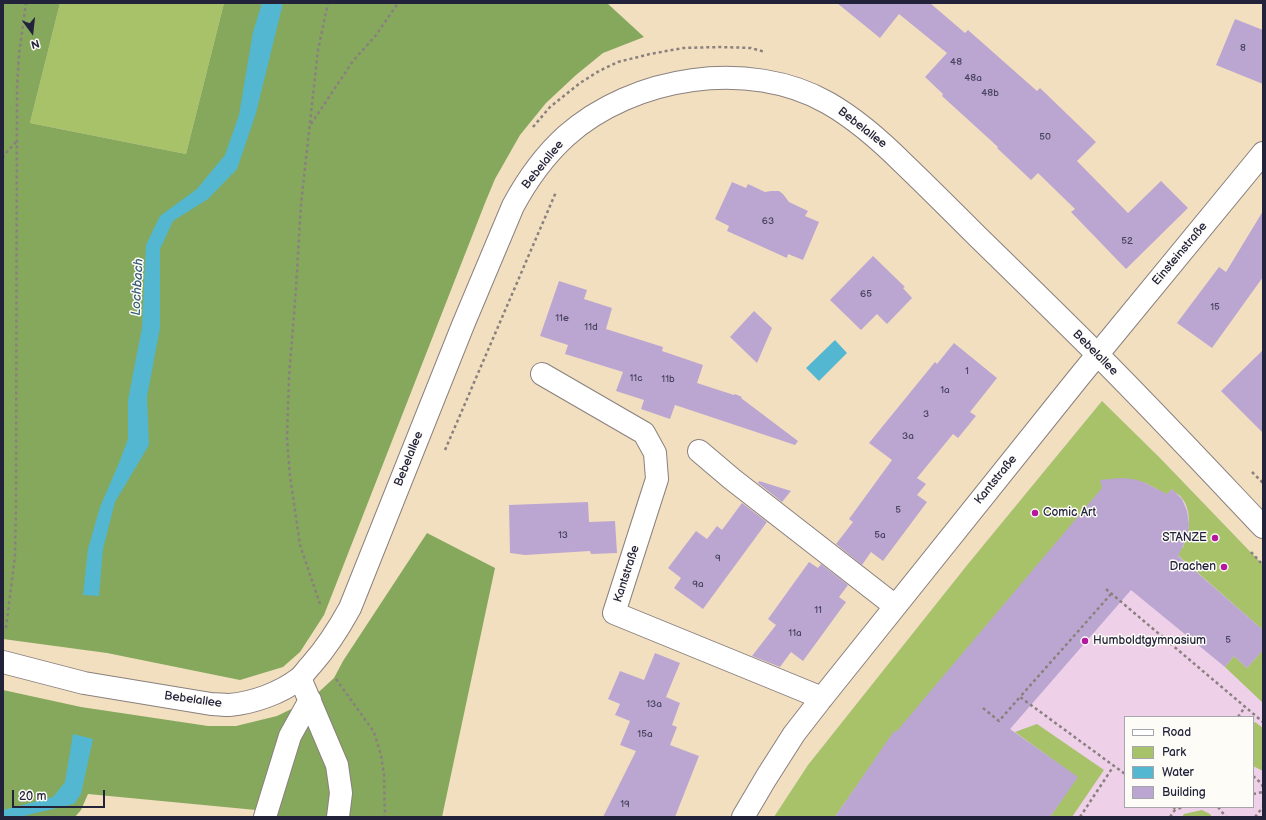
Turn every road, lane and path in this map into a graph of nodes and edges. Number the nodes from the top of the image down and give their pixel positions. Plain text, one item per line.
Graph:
1 (26, 3) edge
2 (328, 3) edge
3 (398, 3) edge
4 (771, 53) dead end
5 (310, 124) junction
6 (530, 130) dead end
7 (16, 142) junction
8 (1263, 153) edge
9 (3, 158) edge
10 (557, 190) dead end
11 (1097, 354) junction
12 (542, 374) dead end
13 (699, 451) dead end
14 (444, 452) dead end
15 (1248, 469) dead end
16 (1263, 483) edge
17 (1263, 527) edge
18 (1106, 589) dead end
19 (1111, 594) junction
20 (895, 606) junction
21 (6, 628) dead end
22 (332, 639) junction
23 (3, 662) edge
24 (300, 678) junction
25 (334, 678) dead end
26 (1020, 697) junction
27 (822, 698) junction
28 (310, 700) junction
29 (1245, 707) junction
30 (982, 708) dead end
31 (1239, 716) edge
32 (1263, 722) edge
33 (1114, 767) junction
34 (1124, 773) edge
35 (1254, 777) edge
36 (1263, 787) edge
37 (1263, 807) edge
38 (1175, 808) edge
39 (1219, 808) edge
40 (265, 817) edge
41 (338, 817) edge
42 (385, 817) edge
43 (743, 817) edge
44 (1080, 817) edge
45 (1170, 817) edge
46 (1226, 817) edge
47 (1255, 817) edge

1 - 7 path
2 - 5 path
3 - 5 path
4 - 6 path
5 - 22 path
7 - 9 path
7 - 21 path
8 - 11 street, Einsteinstraße
10 - 14 path
11 - 17 street, Bebelallee
11 - 20 street, Kantstraße
11 - 22 street, Bebelallee
12 - 27 street, Kantstraße
13 - 20 street
15 - 16 path
18 - 19 path
19 - 26 path
19 - 29 path
20 - 27 street, Kantstraße
22 - 24 street, Bebelallee
23 - 24 street, Bebelallee
24 - 28 street
25 - 42 path
26 - 30 path
26 - 33 path
27 - 43 street, Kantstraße
28 - 40 street
28 - 41 street
29 - 31 path
29 - 32 path
33 - 34 path
33 - 44 path
35 - 36 path
37 - 47 path
38 - 45 path
39 - 46 path

